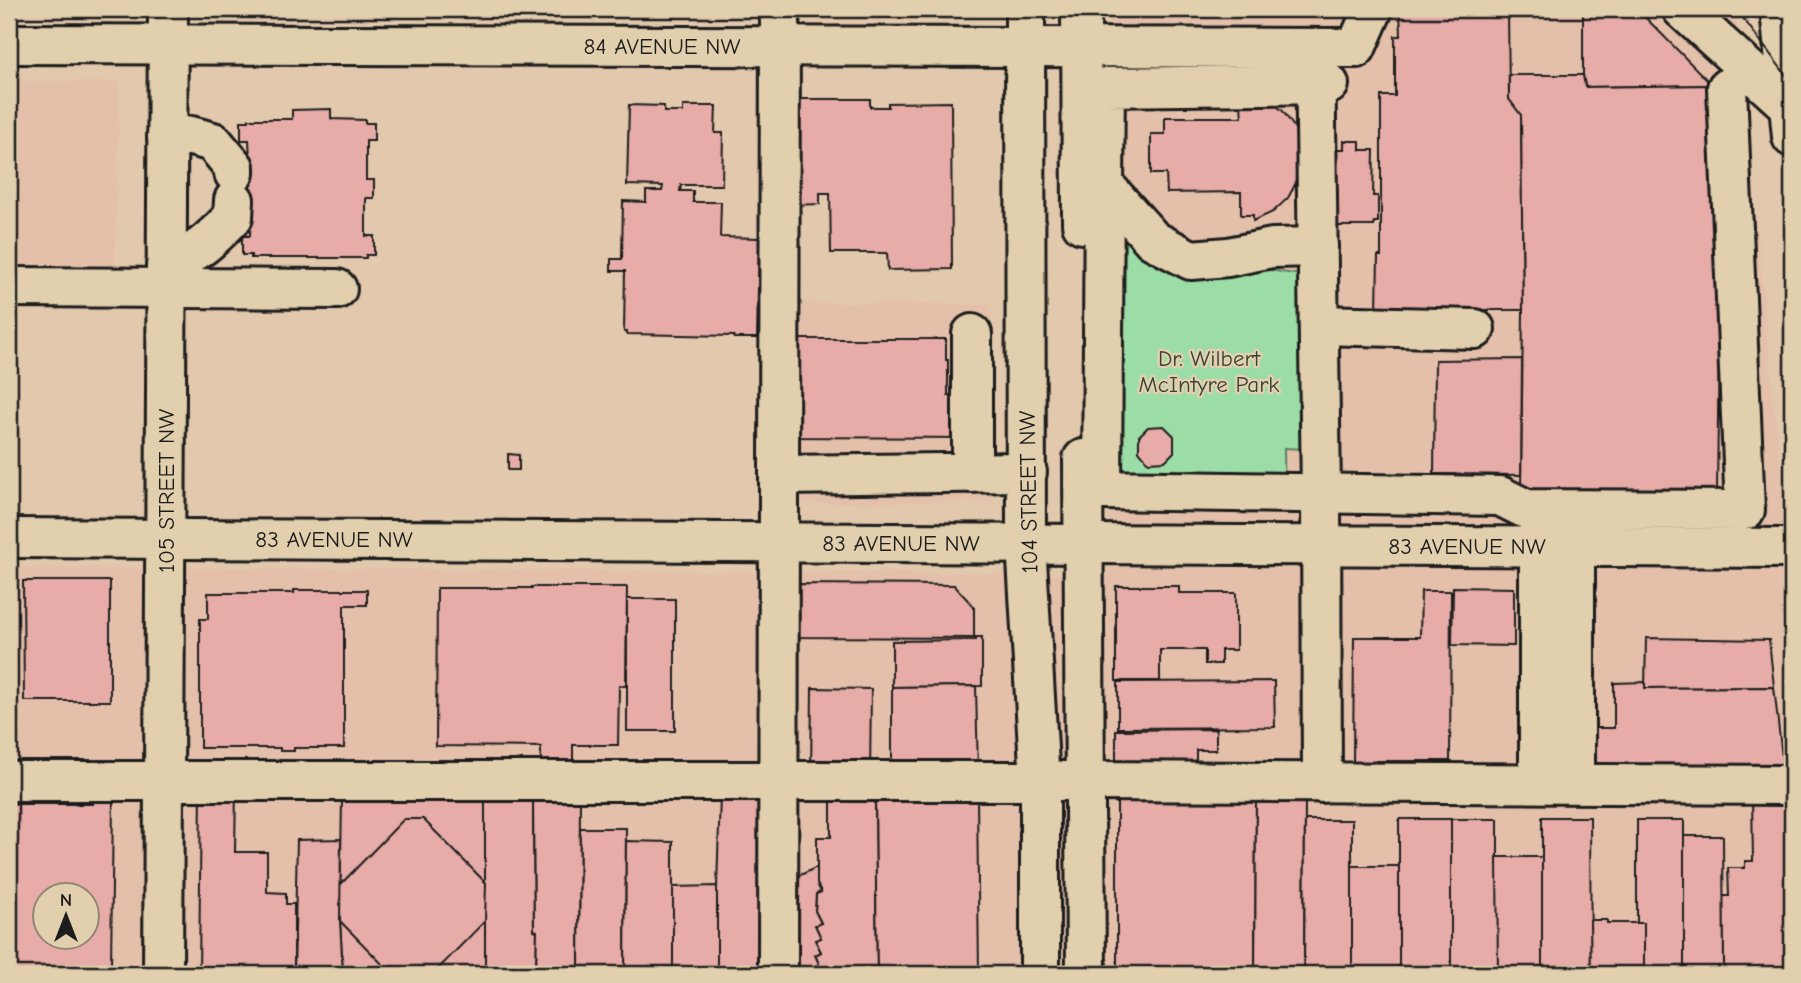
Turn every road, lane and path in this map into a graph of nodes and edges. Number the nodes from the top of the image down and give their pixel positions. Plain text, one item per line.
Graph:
1 (780, 9) edge
2 (1026, 9) edge
3 (1081, 9) edge
4 (1373, 9) edge
5 (1682, 9) edge
6 (1780, 9) edge
7 (168, 26) edge
8 (9, 44) edge
9 (780, 47) junction
10 (1025, 47) junction
11 (1081, 47) junction
12 (1320, 72) junction
13 (1727, 88) dead end
14 (1791, 122) edge
15 (167, 136) junction
16 (1104, 185) junction
17 (1318, 247) junction
18 (167, 277) junction
19 (9, 287) edge
20 (337, 289) dead end
21 (1319, 325) junction
22 (1475, 329) dead end
23 (972, 334) dead end
24 (1027, 472) junction
25 (972, 473) junction
26 (779, 475) junction
27 (1321, 494) junction
28 (1539, 509) junction
29 (9, 538) edge
30 (166, 538) junction
31 (779, 542) junction
32 (1026, 543) junction
33 (1083, 544) junction
34 (1321, 545) junction
35 (1557, 547) junction
36 (1792, 548) edge
37 (9, 781) edge
38 (779, 781) junction
39 (1085, 781) junction
40 (164, 782) junction
41 (1040, 782) junction
42 (1322, 783) junction
43 (1557, 783) junction
44 (1792, 785) edge
45 (163, 974) edge
46 (778, 974) edge
47 (1040, 974) edge
48 (1086, 974) edge

1 - 9 street
2 - 10 street, 104 STREET NW
3 - 11 street
4 - 12 street
5 - 14 street
6 - 14 street
7 - 8 street, 84 AVENUE NW
7 - 9 street, 84 AVENUE NW
7 - 15 street, 105 STREET NW
9 - 10 street, 84 AVENUE NW
9 - 26 street
10 - 11 street, 84 AVENUE NW
10 - 24 street, 104 STREET NW
11 - 12 street, 84 AVENUE NW
11 - 33 street
12 - 16 street
12 - 17 street
13 - 28 street
15 - 18 street, 105 STREET NW
15 - 18 street
16 - 17 street
16 - 27 street
17 - 21 street
18 - 19 street
18 - 20 street
18 - 30 street, 105 STREET NW
21 - 22 street
21 - 27 street
23 - 25 street
24 - 25 street
24 - 32 street, 104 STREET NW
25 - 26 street
26 - 31 street
27 - 28 street
27 - 34 street
28 - 35 street
29 - 30 street, 83 AVENUE NW
30 - 31 street, 83 AVENUE NW
30 - 40 street, 105 STREET NW
31 - 32 street, 83 AVENUE NW
31 - 38 street
32 - 33 street, 83 AVENUE NW
32 - 41 street, 104 STREET NW
33 - 34 street, 83 AVENUE NW
33 - 39 street
34 - 35 street, 83 AVENUE NW
34 - 42 street
35 - 36 street, 83 AVENUE NW
35 - 43 street
37 - 40 street
38 - 40 street
38 - 41 street
38 - 46 street
39 - 41 street
39 - 42 street
39 - 48 street
40 - 45 street, 105 STREET NW
41 - 47 street, 104 STREET NW
42 - 43 street
43 - 44 street

